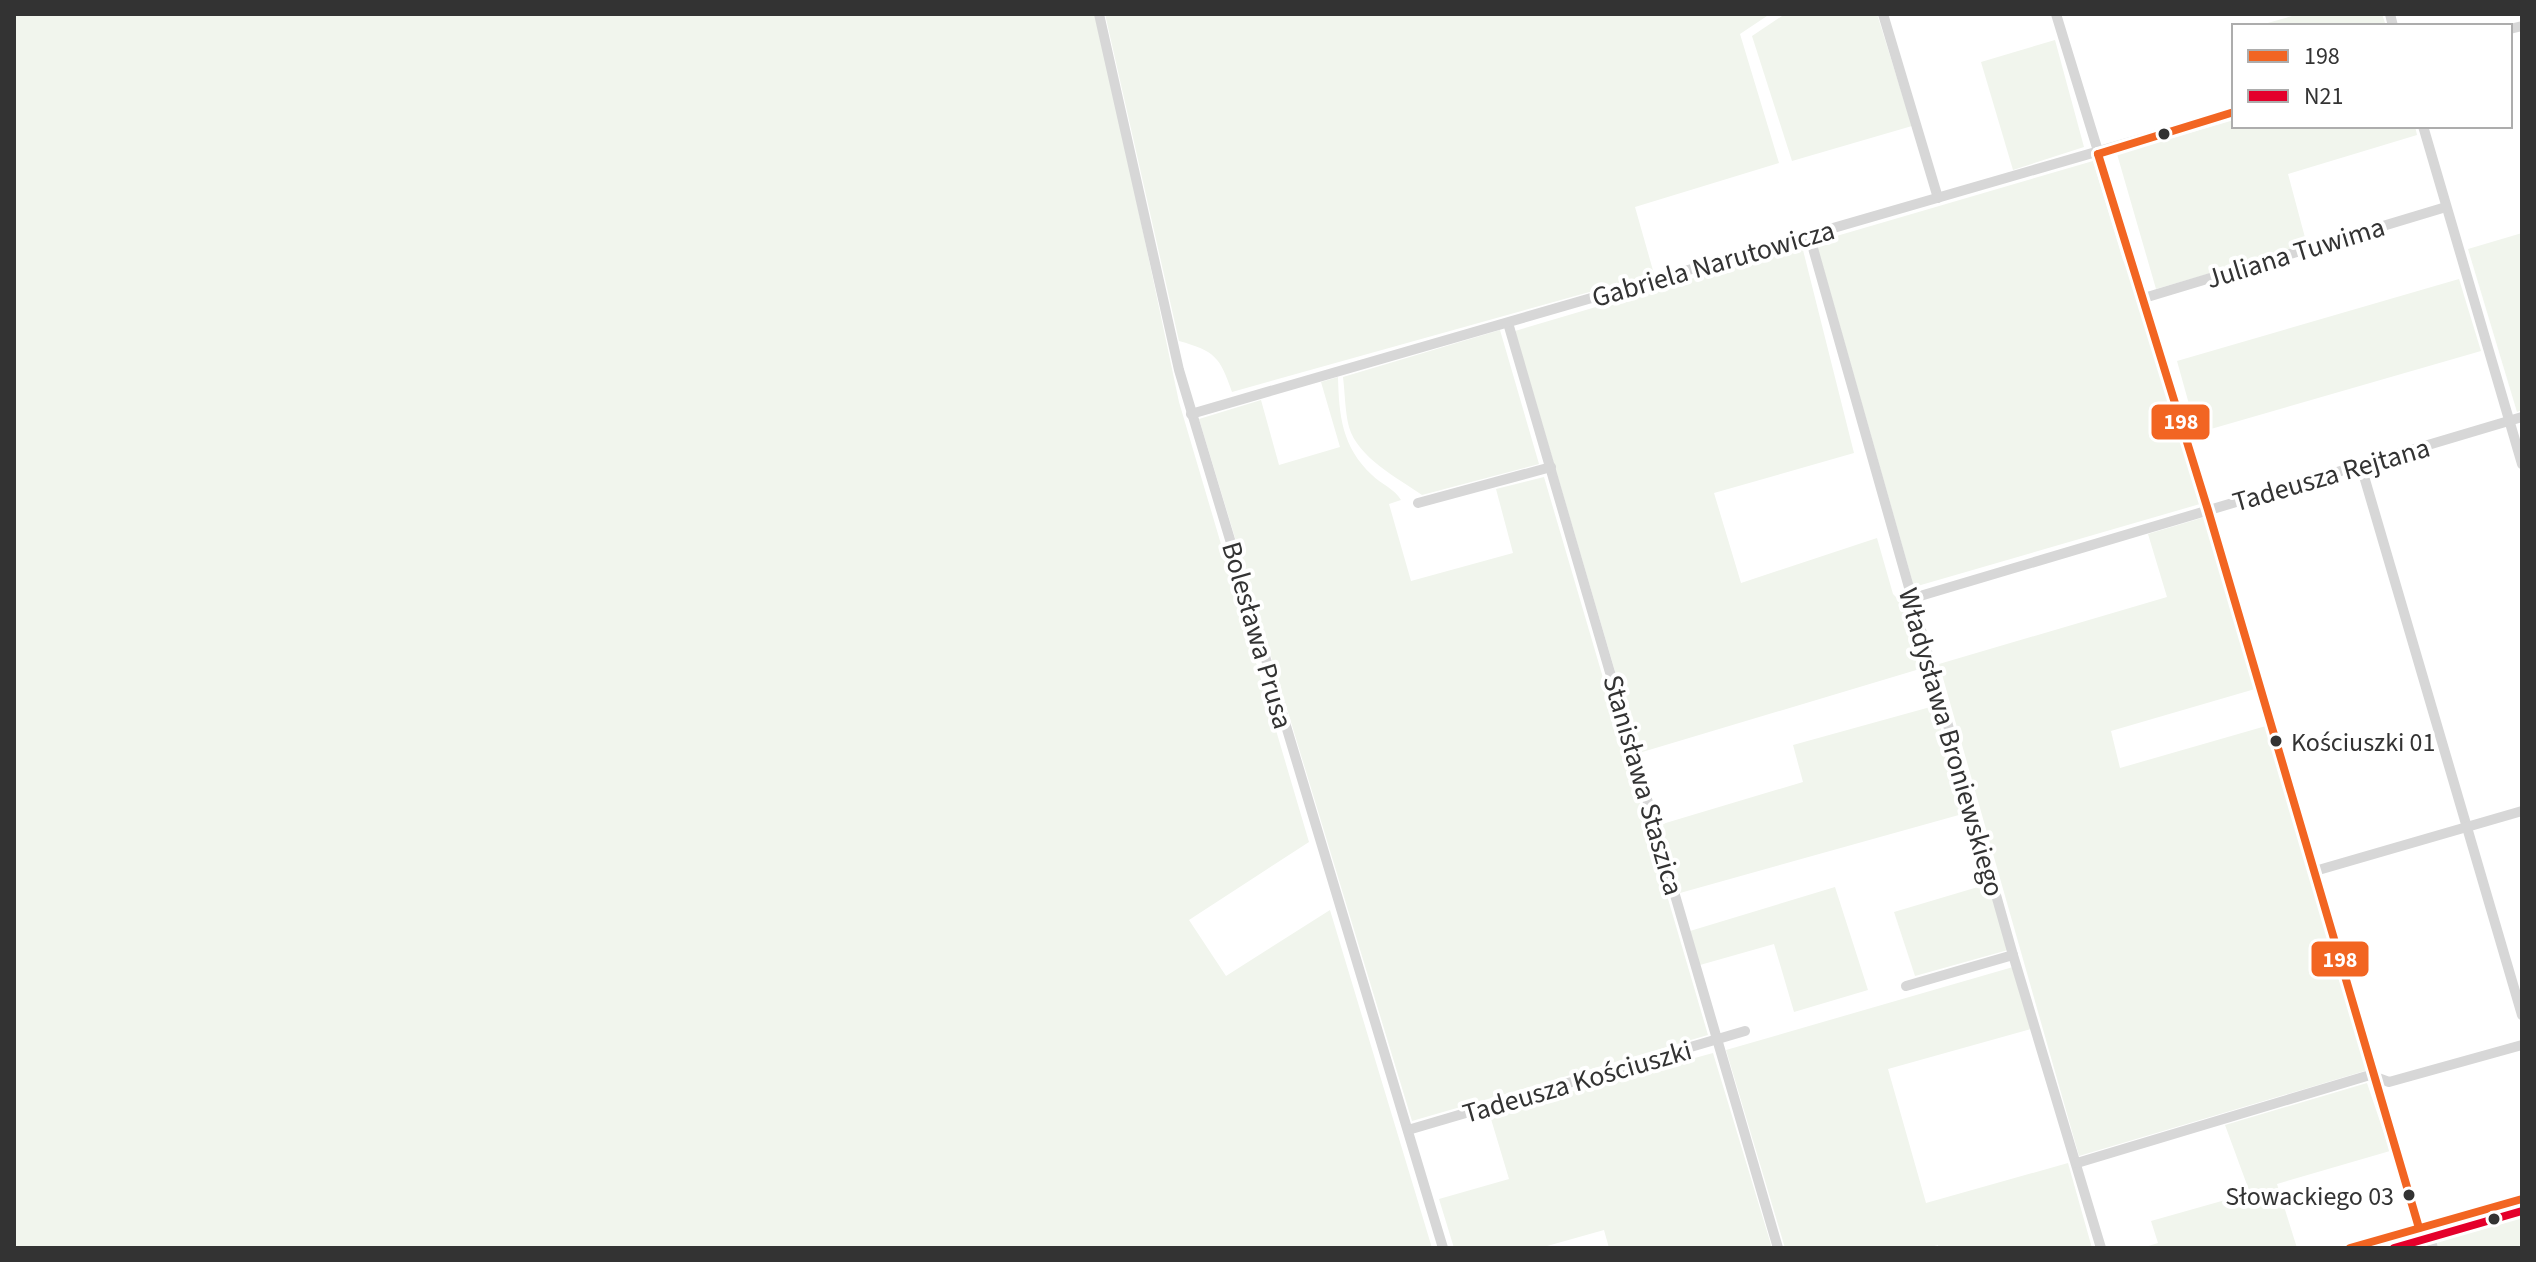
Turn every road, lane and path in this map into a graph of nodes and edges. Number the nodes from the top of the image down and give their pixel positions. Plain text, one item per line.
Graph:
1 (1099, 14) edge
2 (1883, 14) edge
3 (2056, 14) edge
4 (2232, 113) edge
5 (2424, 128) edge
6 (2098, 154) junction
7 (1938, 198) junction
8 (2446, 207) junction
9 (1809, 234) junction
10 (2144, 298) junction
11 (1508, 323) junction
12 (1191, 414) junction
13 (2522, 417) edge
14 (2508, 421) junction
15 (2522, 464) edge
16 (2361, 466) junction
17 (1551, 467) junction
18 (1418, 503) dead end
19 (2208, 510) junction
20 (1910, 599) junction
21 (2522, 811) edge
22 (2467, 827) junction
23 (2315, 871) junction
24 (2013, 955) junction
25 (1906, 986) dead end
26 (2522, 1015) edge
27 (1745, 1031) dead end
28 (1718, 1041) junction
29 (2522, 1045) edge
30 (2377, 1080) junction
31 (1408, 1130) junction
32 (2077, 1163) junction
33 (2522, 1199) edge
34 (2423, 1227) junction
35 (1443, 1248) edge
36 (1778, 1248) edge
37 (2101, 1248) edge
38 (2350, 1248) edge
39 (2433, 1248) edge

1 - 12 street, Bolesława Prusa
2 - 7 street
3 - 6 street
4 - 6 street, Gabriela Narutowicza
5 - 8 street
6 - 7 street, Gabriela Narutowicza
6 - 10 street
7 - 9 street, Gabriela Narutowicza
8 - 10 street, Juliana Tuwima
8 - 14 street
9 - 11 street, Gabriela Narutowicza
9 - 20 street, Władysława Broniewskiego
10 - 19 street
11 - 12 street, Gabriela Narutowicza
11 - 17 street, Stanisława Staszica
12 - 31 street, Bolesława Prusa
13 - 14 street, Tadeusza Rejtana
14 - 15 street
14 - 16 street, Tadeusza Rejtana
16 - 19 street, Tadeusza Rejtana
16 - 22 street
17 - 18 street
17 - 28 street, Stanisława Staszica
19 - 20 street, Tadeusza Rejtana
19 - 23 street
20 - 24 street, Władysława Broniewskiego
21 - 22 street
22 - 23 street
22 - 26 street
23 - 30 street
24 - 25 street
24 - 32 street, Władysława Broniewskiego
27 - 28 street, Tadeusza Kościuszki
28 - 31 street, Tadeusza Kościuszki
28 - 36 street, Stanisława Staszica
29 - 30 street
30 - 32 street
30 - 34 street
31 - 35 street, Bolesława Prusa
32 - 37 street, Władysława Broniewskiego
33 - 34 street
34 - 38 street
34 - 39 street

